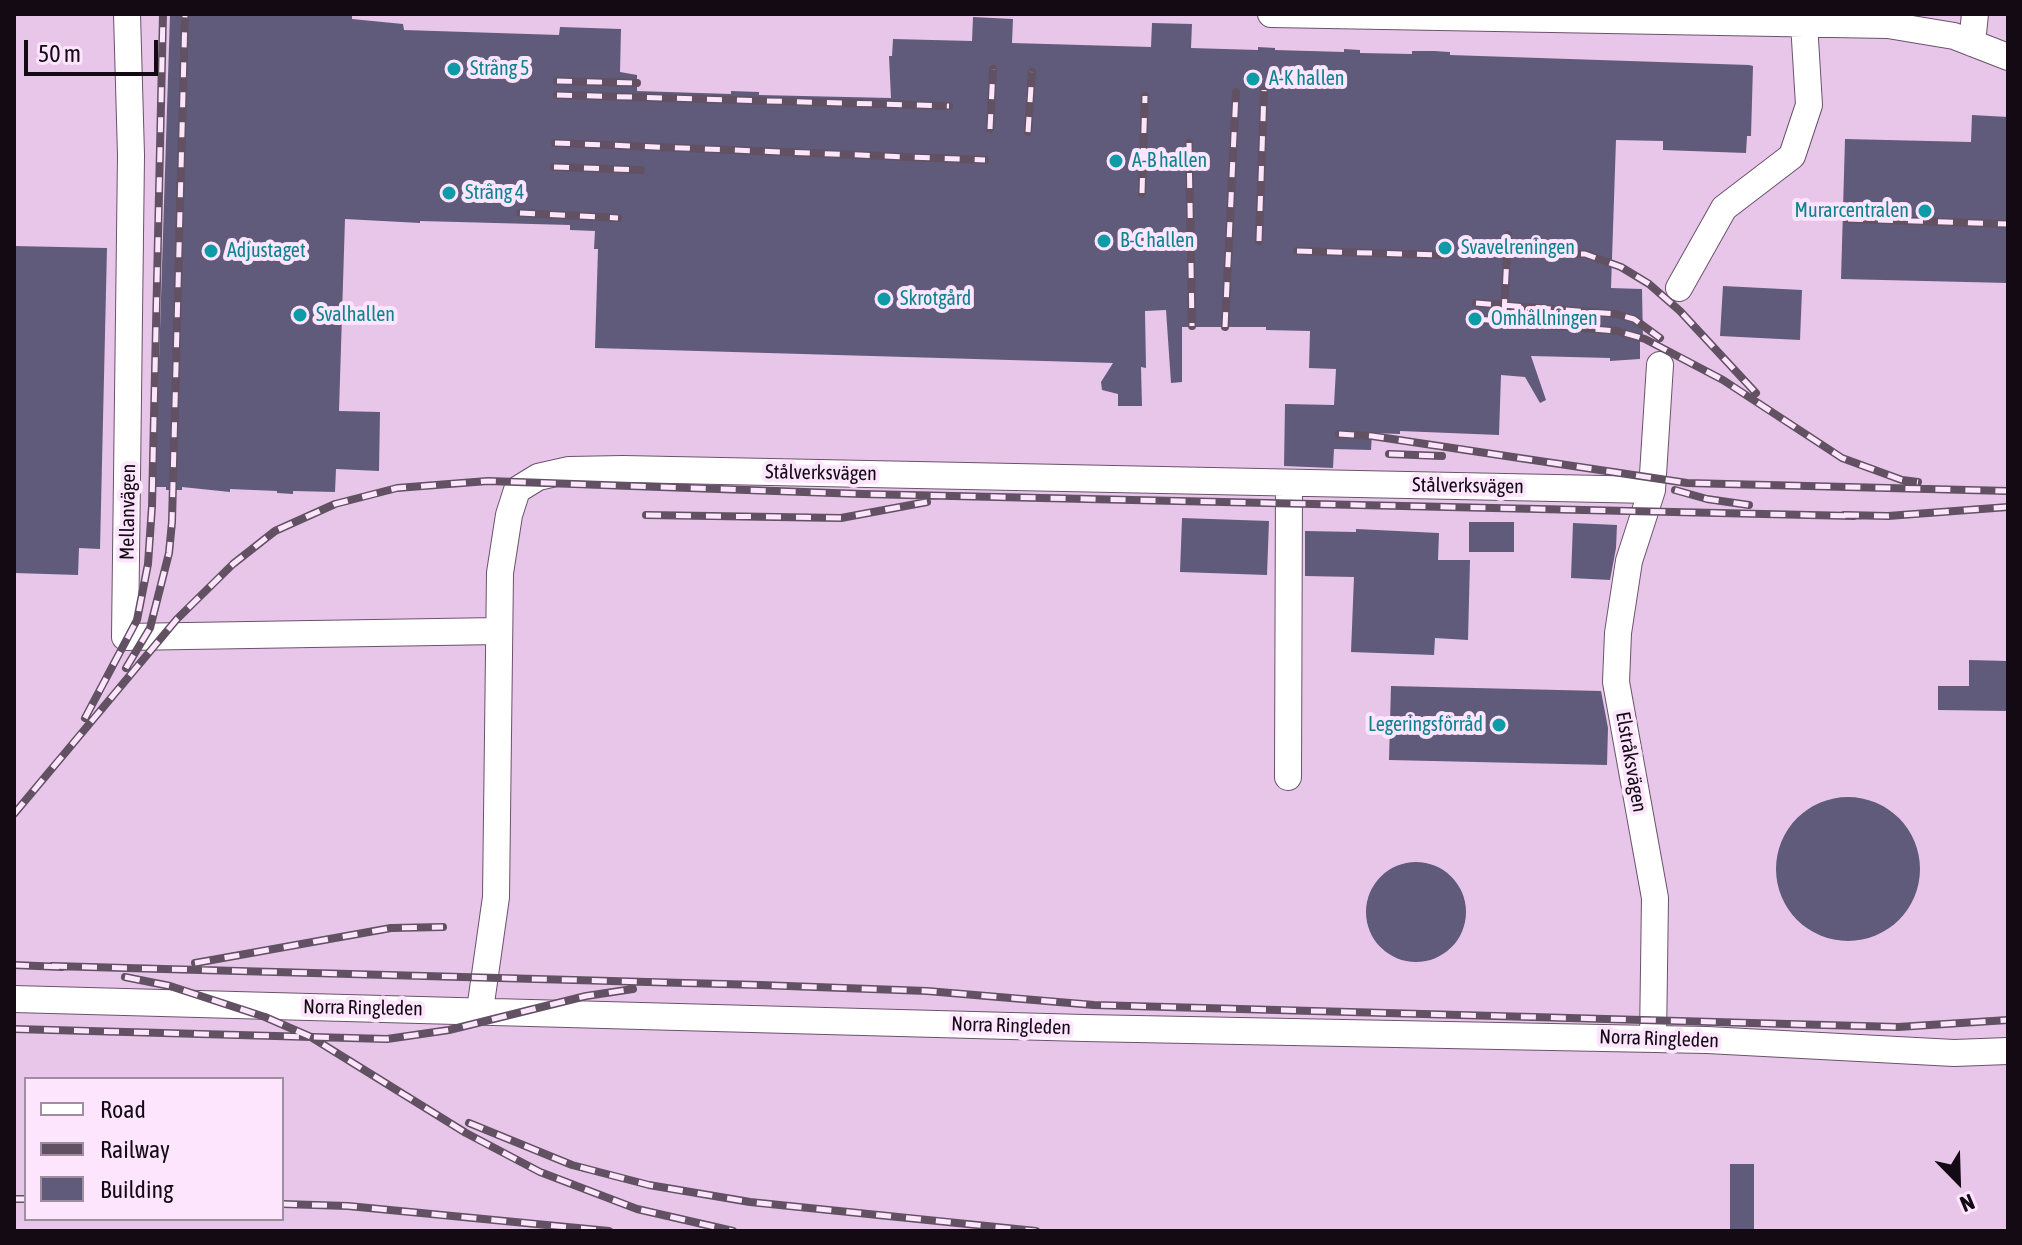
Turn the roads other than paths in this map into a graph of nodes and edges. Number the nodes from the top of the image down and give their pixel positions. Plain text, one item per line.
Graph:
1 (127, 14) edge
2 (1271, 14) edge
3 (1975, 14) edge
4 (1804, 23) junction
5 (1972, 43) junction
6 (2008, 57) edge
7 (1679, 288) dead end
8 (1660, 365) dead end
9 (1289, 483) junction
10 (1652, 490) junction
11 (499, 631) junction
12 (1288, 777) dead end
13 (14, 999) edge
14 (480, 1010) junction
15 (1653, 1039) junction
16 (2008, 1051) edge

1 - 11 street, Mellanvägen
2 - 4 street
3 - 5 street
4 - 5 street
4 - 7 street
5 - 6 street
8 - 10 street, Elstråksvägen
9 - 10 street, Stålverksvägen
9 - 11 street, Stålverksvägen
9 - 12 street
10 - 15 street, Elstråksvägen
11 - 14 street, Stålverksvägen
13 - 14 street, Norra Ringleden
14 - 15 street, Norra Ringleden
15 - 16 street, Norra Ringleden

